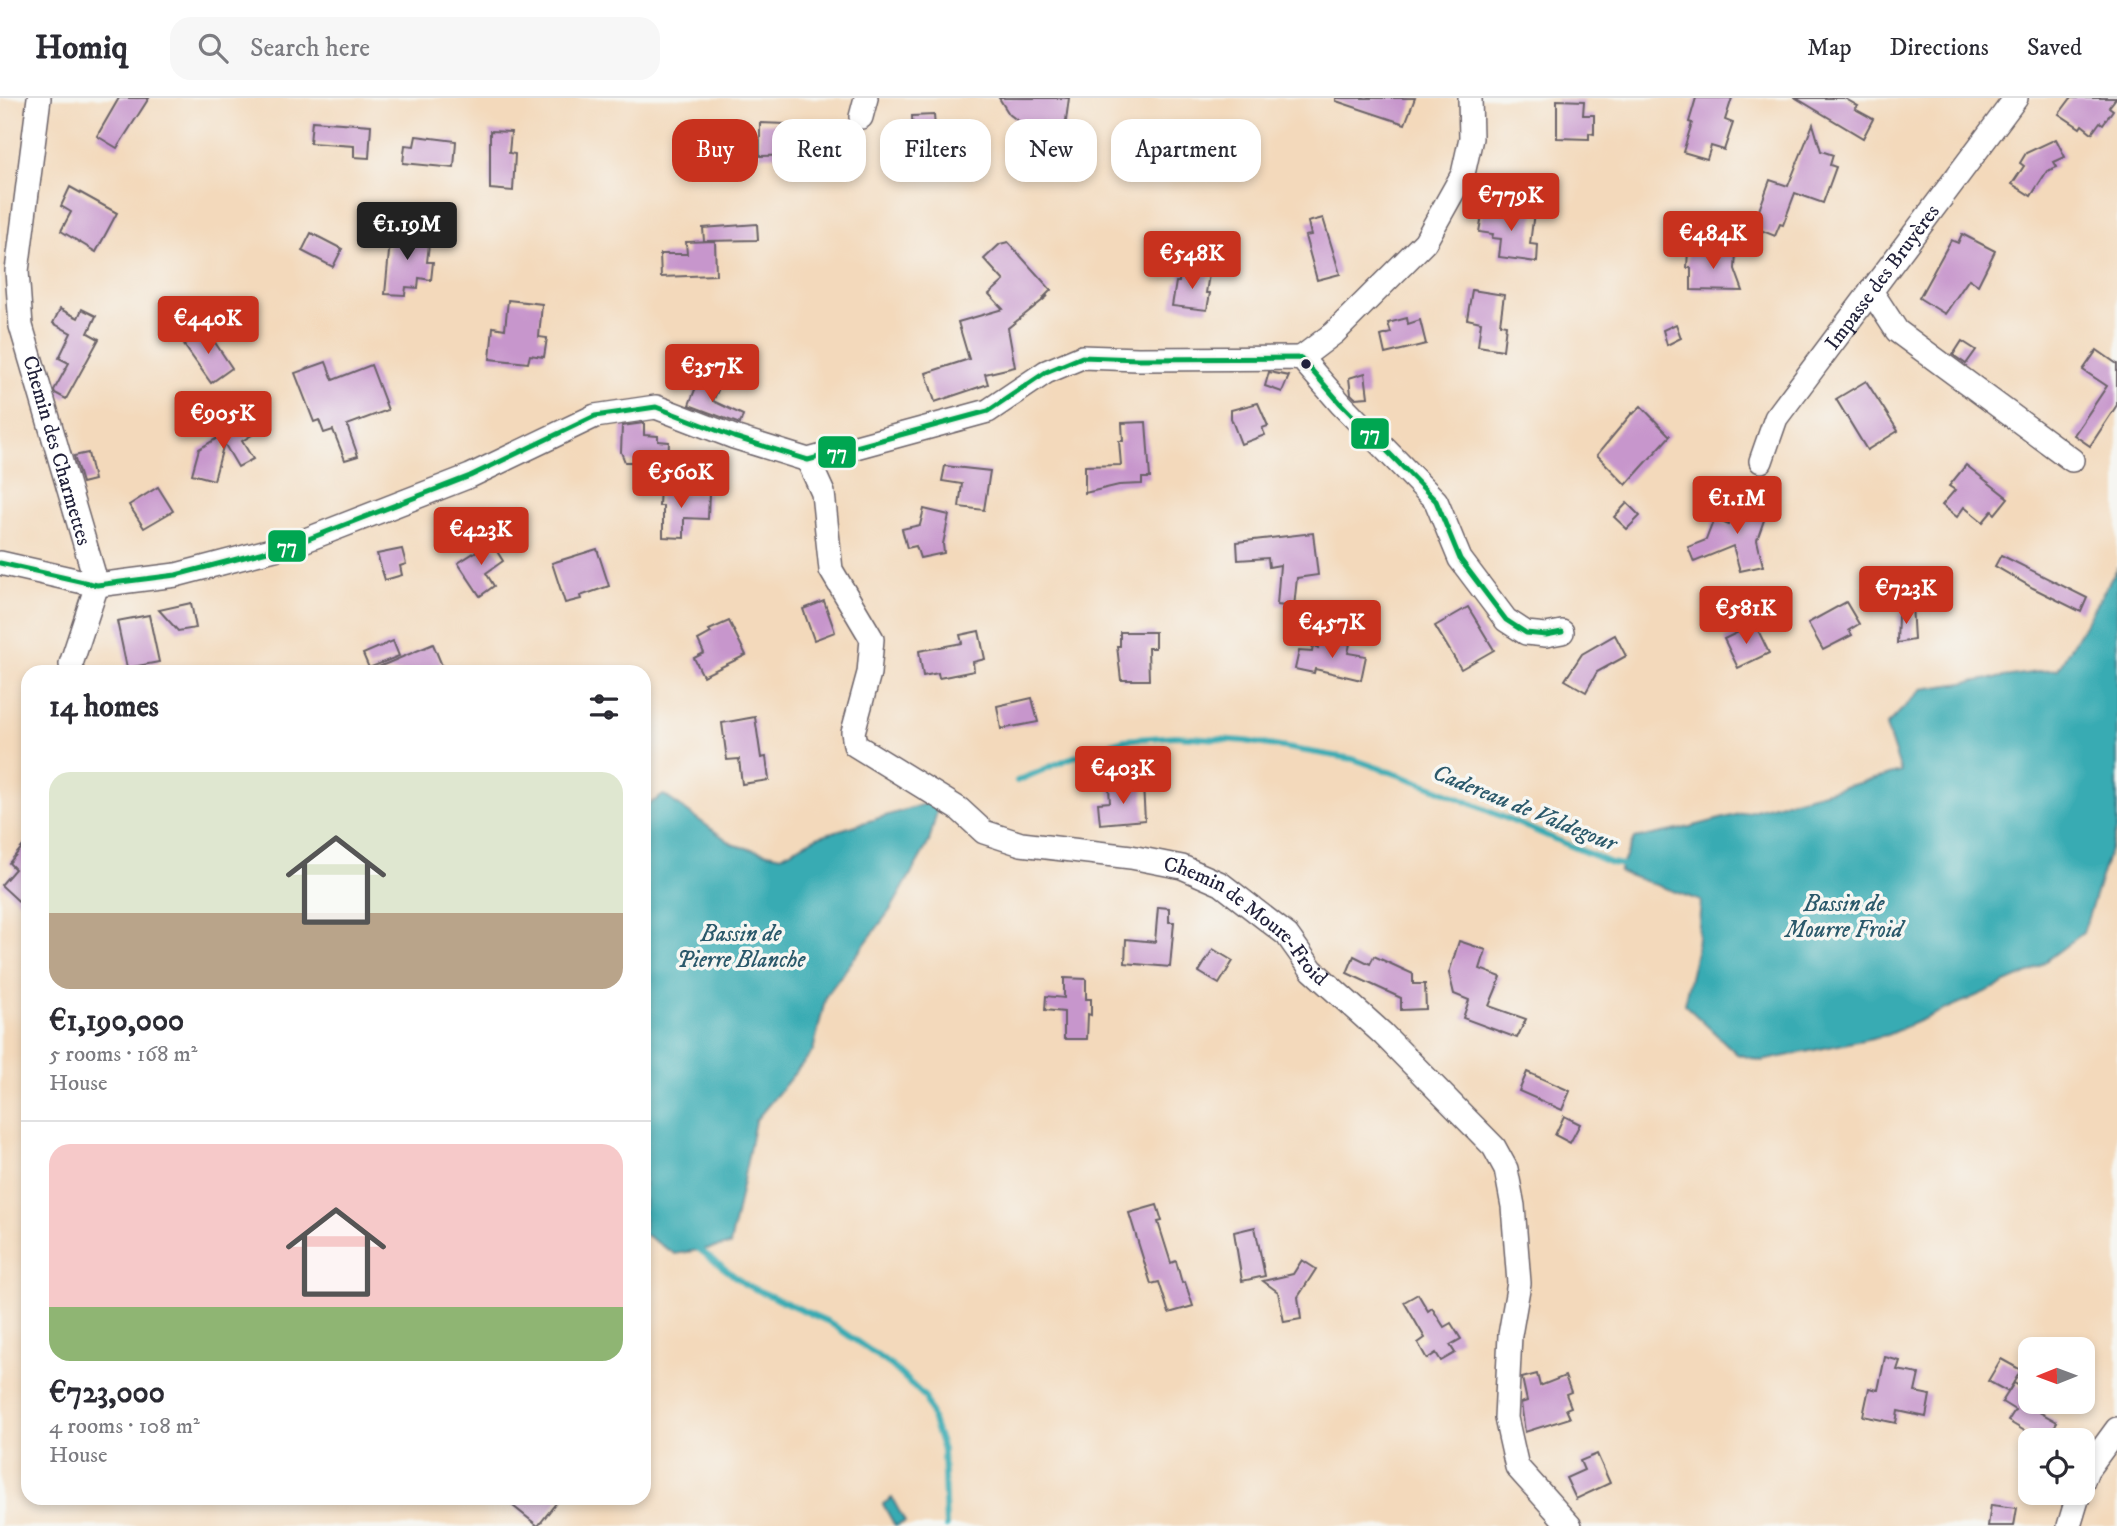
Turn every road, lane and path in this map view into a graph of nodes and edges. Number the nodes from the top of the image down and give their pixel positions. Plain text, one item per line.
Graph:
1 (40, 98) edge
2 (1470, 98) edge
3 (2016, 98) edge
4 (1871, 291) junction
5 (1301, 358) junction
6 (808, 460) junction
7 (2072, 460) dead end
8 (1761, 461) dead end
9 (0, 563) edge
10 (97, 585) junction
11 (1562, 632) dead end
12 (71, 665) edge
13 (2117, 1429) edge
14 (2095, 1459) edge
15 (2075, 1505) edge
16 (1570, 1526) edge
17 (2068, 1526) edge

1 - 10 street, Chemin des Charmettes
2 - 5 street
3 - 4 street, Impasse des Bruyères
4 - 7 street
4 - 8 street, Impasse des Bruyères
5 - 6 street
5 - 11 street
6 - 10 street
6 - 16 street, Chemin de Moure-Froid
9 - 10 street
10 - 12 street
13 - 14 street
15 - 17 street

